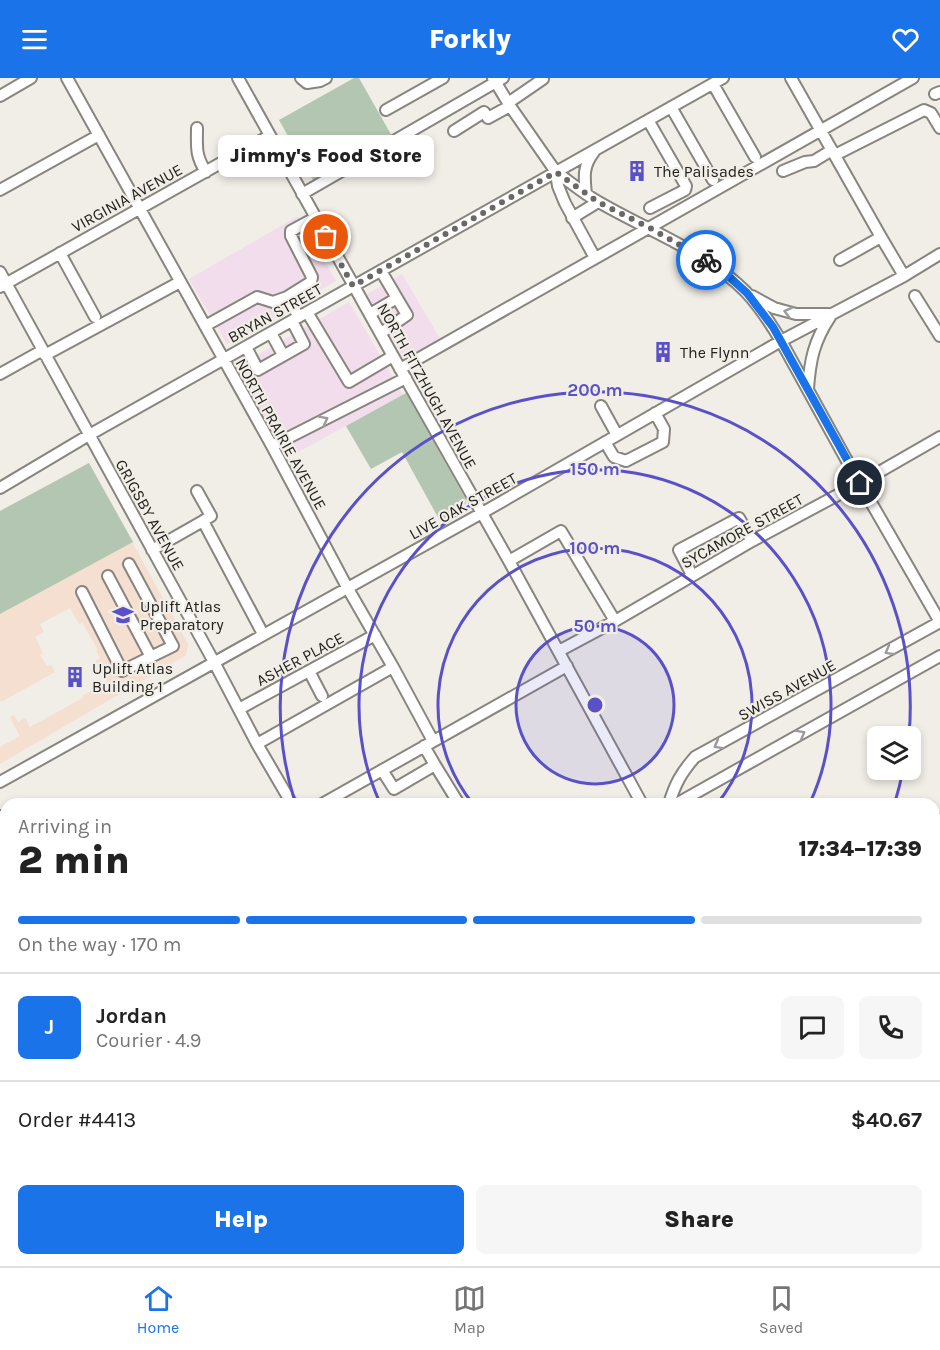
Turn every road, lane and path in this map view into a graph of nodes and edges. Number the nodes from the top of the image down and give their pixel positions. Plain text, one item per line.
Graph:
1 (31, 78) edge
2 (67, 78) edge
3 (238, 78) edge
4 (301, 78) edge
5 (326, 78) edge
6 (443, 78) edge
7 (723, 78) edge
8 (791, 78) edge
9 (913, 78) edge
10 (543, 79) edge
11 (497, 80) edge
12 (15, 82) edge
13 (713, 84) junction
14 (0, 96) edge
15 (509, 105) junction
16 (671, 107) junction
17 (386, 110) dead end
18 (648, 120) junction
19 (197, 128) dead end
20 (940, 128) edge
21 (454, 131) dead end
22 (821, 131) junction
23 (99, 135) junction
24 (269, 136) junction
25 (596, 150) junction
26 (834, 153) junction
27 (755, 157) dead end
28 (783, 171) dead end
29 (206, 172) junction
30 (556, 172) junction
31 (713, 180) dead end
32 (0, 190) edge
33 (302, 194) junction
34 (586, 194) junction
35 (598, 202) junction
36 (650, 208) dead end
37 (140, 209) junction
38 (315, 218) junction
39 (572, 218) junction
40 (650, 228) junction
41 (880, 237) junction
42 (60, 253) junction
43 (940, 254) edge
44 (595, 258) junction
45 (840, 261) dead end
46 (381, 271) junction
47 (0, 272) edge
48 (904, 276) junction
49 (180, 282) junction
50 (3, 285) edge
51 (353, 286) junction
52 (747, 293) junction
53 (915, 296) dead end
54 (287, 297) junction
55 (397, 298) junction
56 (370, 314) junction
57 (832, 314) junction
58 (95, 317) dead end
59 (300, 317) junction
60 (205, 326) junction
61 (271, 333) junction
62 (381, 333) junction
63 (940, 336) edge
64 (781, 341) junction
65 (246, 347) junction
66 (44, 352) junction
67 (283, 355) junction
68 (393, 357) junction
69 (224, 360) junction
70 (0, 374) edge
71 (403, 374) junction
72 (808, 389) junction
73 (601, 406) dead end
74 (655, 413) junction
75 (90, 435) junction
76 (617, 435) junction
77 (940, 437) edge
78 (605, 442) junction
79 (272, 446) junction
80 (860, 483) junction
81 (0, 488) edge
82 (197, 491) dead end
83 (482, 513) junction
84 (203, 521) junction
85 (752, 541) junction
86 (152, 550) junction
87 (509, 561) junction
88 (129, 564) dead end
89 (692, 575) junction
90 (108, 576) dead end
91 (347, 587) junction
92 (82, 592) dead end
93 (615, 621) junction
94 (940, 622) edge
95 (263, 634) junction
96 (375, 635) junction
97 (559, 651) junction
98 (940, 656) edge
99 (151, 657) junction
100 (214, 662) junction
101 (567, 666) junction
102 (393, 667) junction
103 (309, 671) junction
104 (322, 696) dead end
105 (239, 709) junction
106 (257, 744) junction
107 (429, 744) junction
108 (435, 765) junction
109 (382, 770) junction
110 (0, 782) edge
111 (288, 798) edge
112 (333, 798) edge
113 (455, 798) edge
114 (639, 798) edge
115 (671, 798) edge
116 (687, 798) edge

1 - 12 street
2 - 23 street, NORTH PRAIRIE AVENUE
3 - 24 street, NORTH FITZHUGH AVENUE
4 - 5 street
6 - 17 street
7 - 13 street, BRYAN STREET
8 - 22 street
9 - 22 street
10 - 15 street
11 - 15 street
11 - 33 street
12 - 14 street
13 - 16 street, BRYAN STREET
13 - 27 street
15 - 21 street
15 - 30 street
16 - 18 street, BRYAN STREET
16 - 31 street
18 - 25 street, BRYAN STREET
18 - 36 street
19 - 29 street
20 - 26 street
22 - 26 street
22 - 40 street
23 - 32 street
23 - 37 street, NORTH PRAIRIE AVENUE
24 - 29 street, VIRGINIA AVENUE
24 - 33 street, NORTH FITZHUGH AVENUE
25 - 30 street, BRYAN STREET
25 - 34 street
26 - 28 street
26 - 41 street
29 - 37 street, VIRGINIA AVENUE
30 - 34 street
30 - 39 street
30 - 46 street, BRYAN STREET
33 - 38 street, NORTH FITZHUGH AVENUE
34 - 35 street
35 - 39 street
35 - 40 street
37 - 42 street, VIRGINIA AVENUE
37 - 49 street, NORTH PRAIRIE AVENUE
38 - 51 street, NORTH FITZHUGH AVENUE
38 - 54 street
39 - 44 street
40 - 44 street
40 - 52 street
41 - 45 street
41 - 48 street
42 - 50 street, VIRGINIA AVENUE
42 - 58 street
43 - 48 street, LIVE OAK STREET
44 - 71 street
46 - 51 street, BRYAN STREET
46 - 55 street
47 - 50 street, GRIGSBY AVENUE
48 - 57 street, LIVE OAK STREET
49 - 60 street, NORTH PRAIRIE AVENUE
49 - 66 street
50 - 66 street, GRIGSBY AVENUE
51 - 56 street, NORTH FITZHUGH AVENUE
51 - 59 street, BRYAN STREET
57 -> 52 street
52 - 64 street
53 - 63 street
54 - 59 street
54 - 60 street
55 - 56 street
55 - 62 street
56 - 62 street, NORTH FITZHUGH AVENUE
57 - 64 street, LIVE OAK STREET
57 - 72 street
59 - 61 street, BRYAN STREET
59 - 67 street
59 - 68 street
60 - 69 street, NORTH PRAIRIE AVENUE
61 - 65 street, BRYAN STREET
61 - 67 street
62 - 68 street, NORTH FITZHUGH AVENUE
64 - 72 street
64 - 74 street, LIVE OAK STREET
65 - 67 street
65 - 69 street, BRYAN STREET
66 - 70 street
66 - 75 street, GRIGSBY AVENUE
68 - 71 street, NORTH FITZHUGH AVENUE
69 - 75 street, BRYAN STREET
69 - 79 street, NORTH PRAIRIE AVENUE
79 -> 71 street
71 - 83 street, NORTH FITZHUGH AVENUE
72 - 80 street
73 - 76 street
74 - 76 street, LIVE OAK STREET
74 - 78 street
75 - 81 street, BRYAN STREET
75 - 86 street, GRIGSBY AVENUE
76 - 78 street, LIVE OAK STREET
77 - 80 street, SYCAMORE STREET
78 - 83 street, LIVE OAK STREET
79 - 91 street, NORTH PRAIRIE AVENUE
80 - 85 street, SYCAMORE STREET
80 - 94 street
82 - 84 street
83 - 87 street, NORTH FITZHUGH AVENUE
83 - 91 street, LIVE OAK STREET
84 - 86 street
84 - 95 street
85 - 89 street, SYCAMORE STREET
85 - 89 street
86 - 100 street, GRIGSBY AVENUE
87 - 93 street
87 - 97 street, NORTH FITZHUGH AVENUE
88 - 99 street
89 - 93 street, SYCAMORE STREET
90 - 99 street
91 - 95 street, LIVE OAK STREET
91 - 96 street, NORTH PRAIRIE AVENUE
92 - 99 street
93 - 97 street, SYCAMORE STREET
94 -> 115 street, SWISS AVENUE
95 - 100 street, LIVE OAK STREET
96 - 102 street, NORTH PRAIRIE AVENUE
96 - 103 street, ASHER PLACE
97 - 101 street, NORTH FITZHUGH AVENUE
116 -> 98 street
100 - 105 street, GRIGSBY AVENUE
100 - 110 street, LIVE OAK STREET
101 - 107 street
101 - 114 street, NORTH FITZHUGH AVENUE
102 - 106 street
102 - 107 street, NORTH PRAIRIE AVENUE
103 - 104 street
103 - 105 street, ASHER PLACE
105 - 106 street, GRIGSBY AVENUE
106 - 111 street, GRIGSBY AVENUE
107 - 108 street, NORTH PRAIRIE AVENUE
107 - 109 street
108 - 109 street
108 - 113 street, NORTH PRAIRIE AVENUE
109 - 112 street

